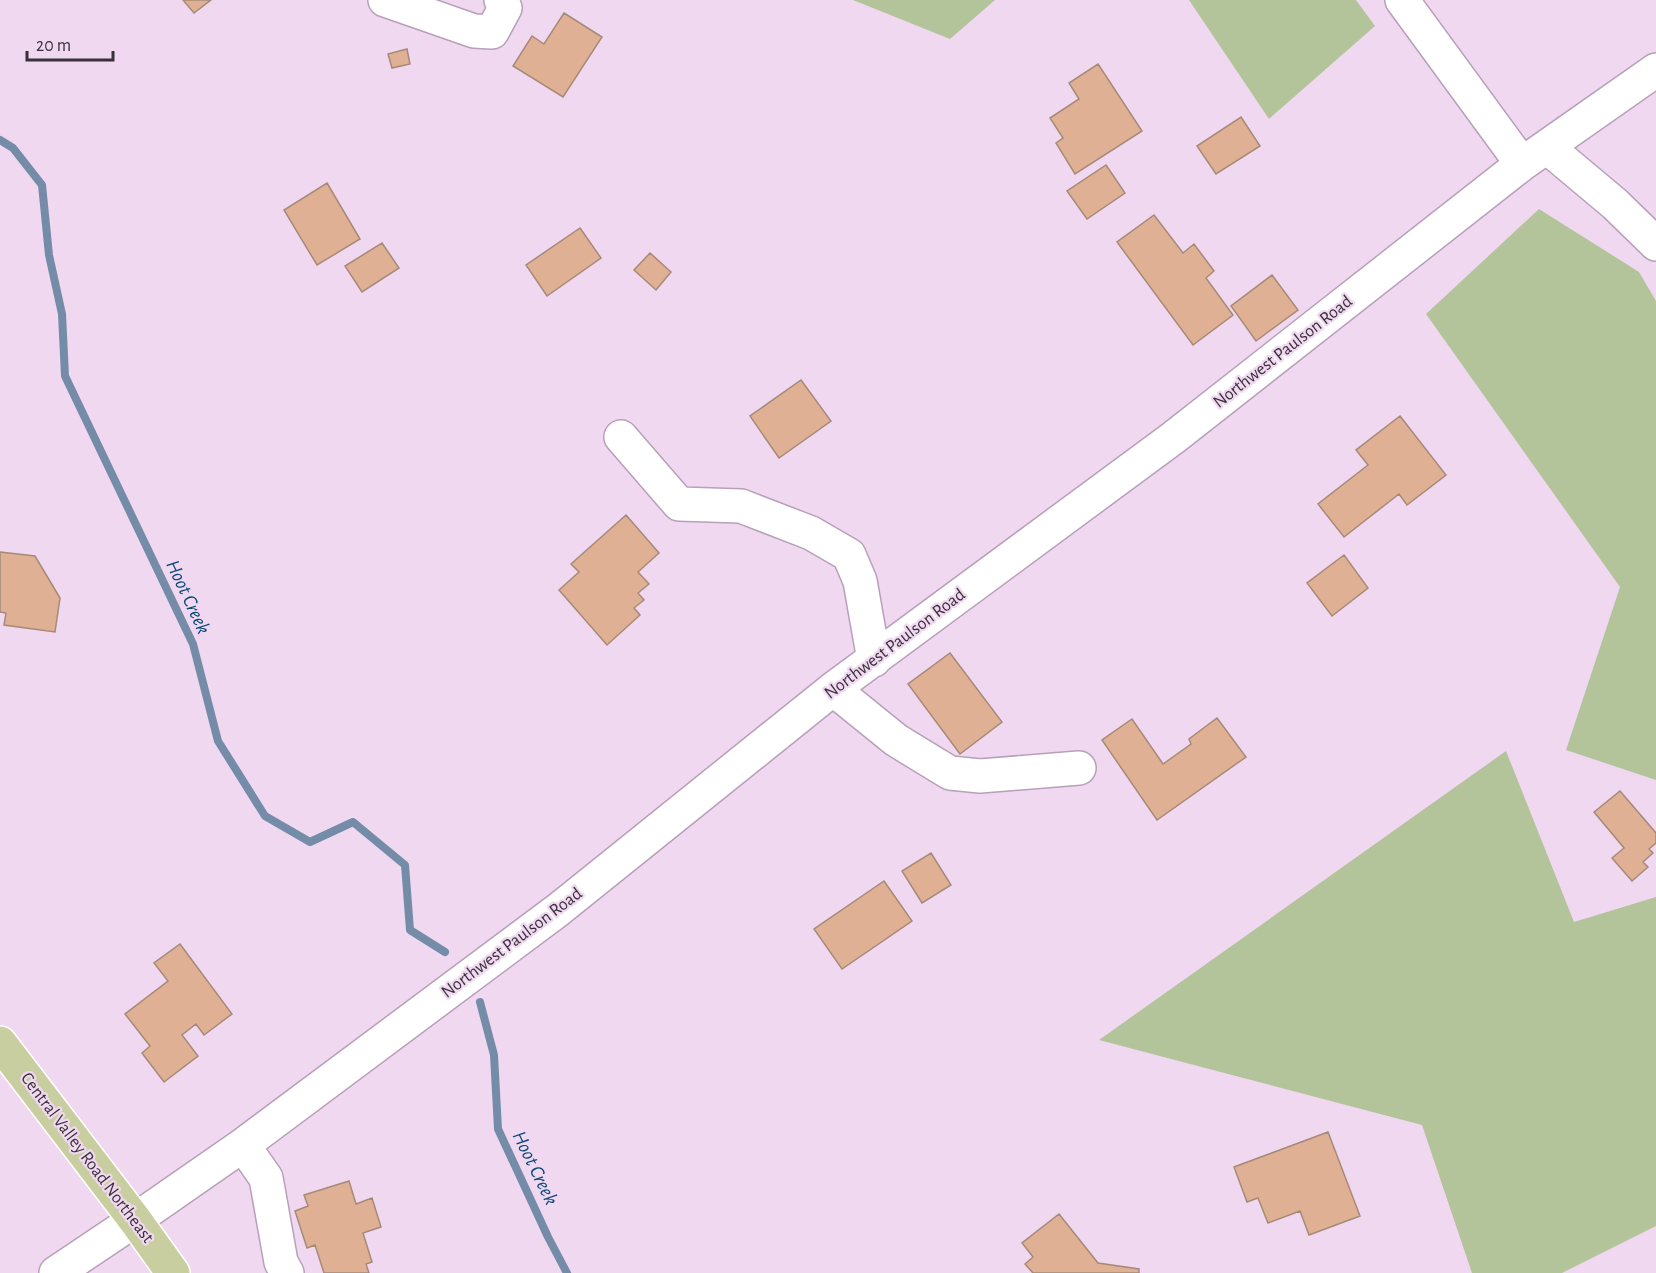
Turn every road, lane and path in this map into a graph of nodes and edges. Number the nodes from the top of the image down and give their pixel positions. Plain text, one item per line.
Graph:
1 (501, 0) edge
2 (1402, 0) edge
3 (396, 2) edge
4 (1656, 70) edge
5 (1534, 156) junction
6 (1656, 244) edge
7 (621, 438) dead end
8 (874, 660) junction
9 (833, 689) junction
10 (1079, 768) dead end
11 (0, 1043) edge
12 (243, 1145) junction
13 (135, 1220) junction
14 (56, 1273) edge
15 (173, 1273) edge
16 (287, 1273) edge

1 - 3 street
2 - 5 street
4 - 5 street, Northwest Paulson Road
5 - 6 street
5 - 8 street, Northwest Paulson Road
7 - 8 street
8 - 9 street, Northwest Paulson Road
9 - 10 street
9 - 12 street, Northwest Paulson Road
11 - 13 main road, Central Valley Road Northeast
12 - 13 street, Northwest Paulson Road
12 - 16 street
13 - 14 street, Northwest Paulson Road
13 - 15 main road, Central Valley Road Northeast

